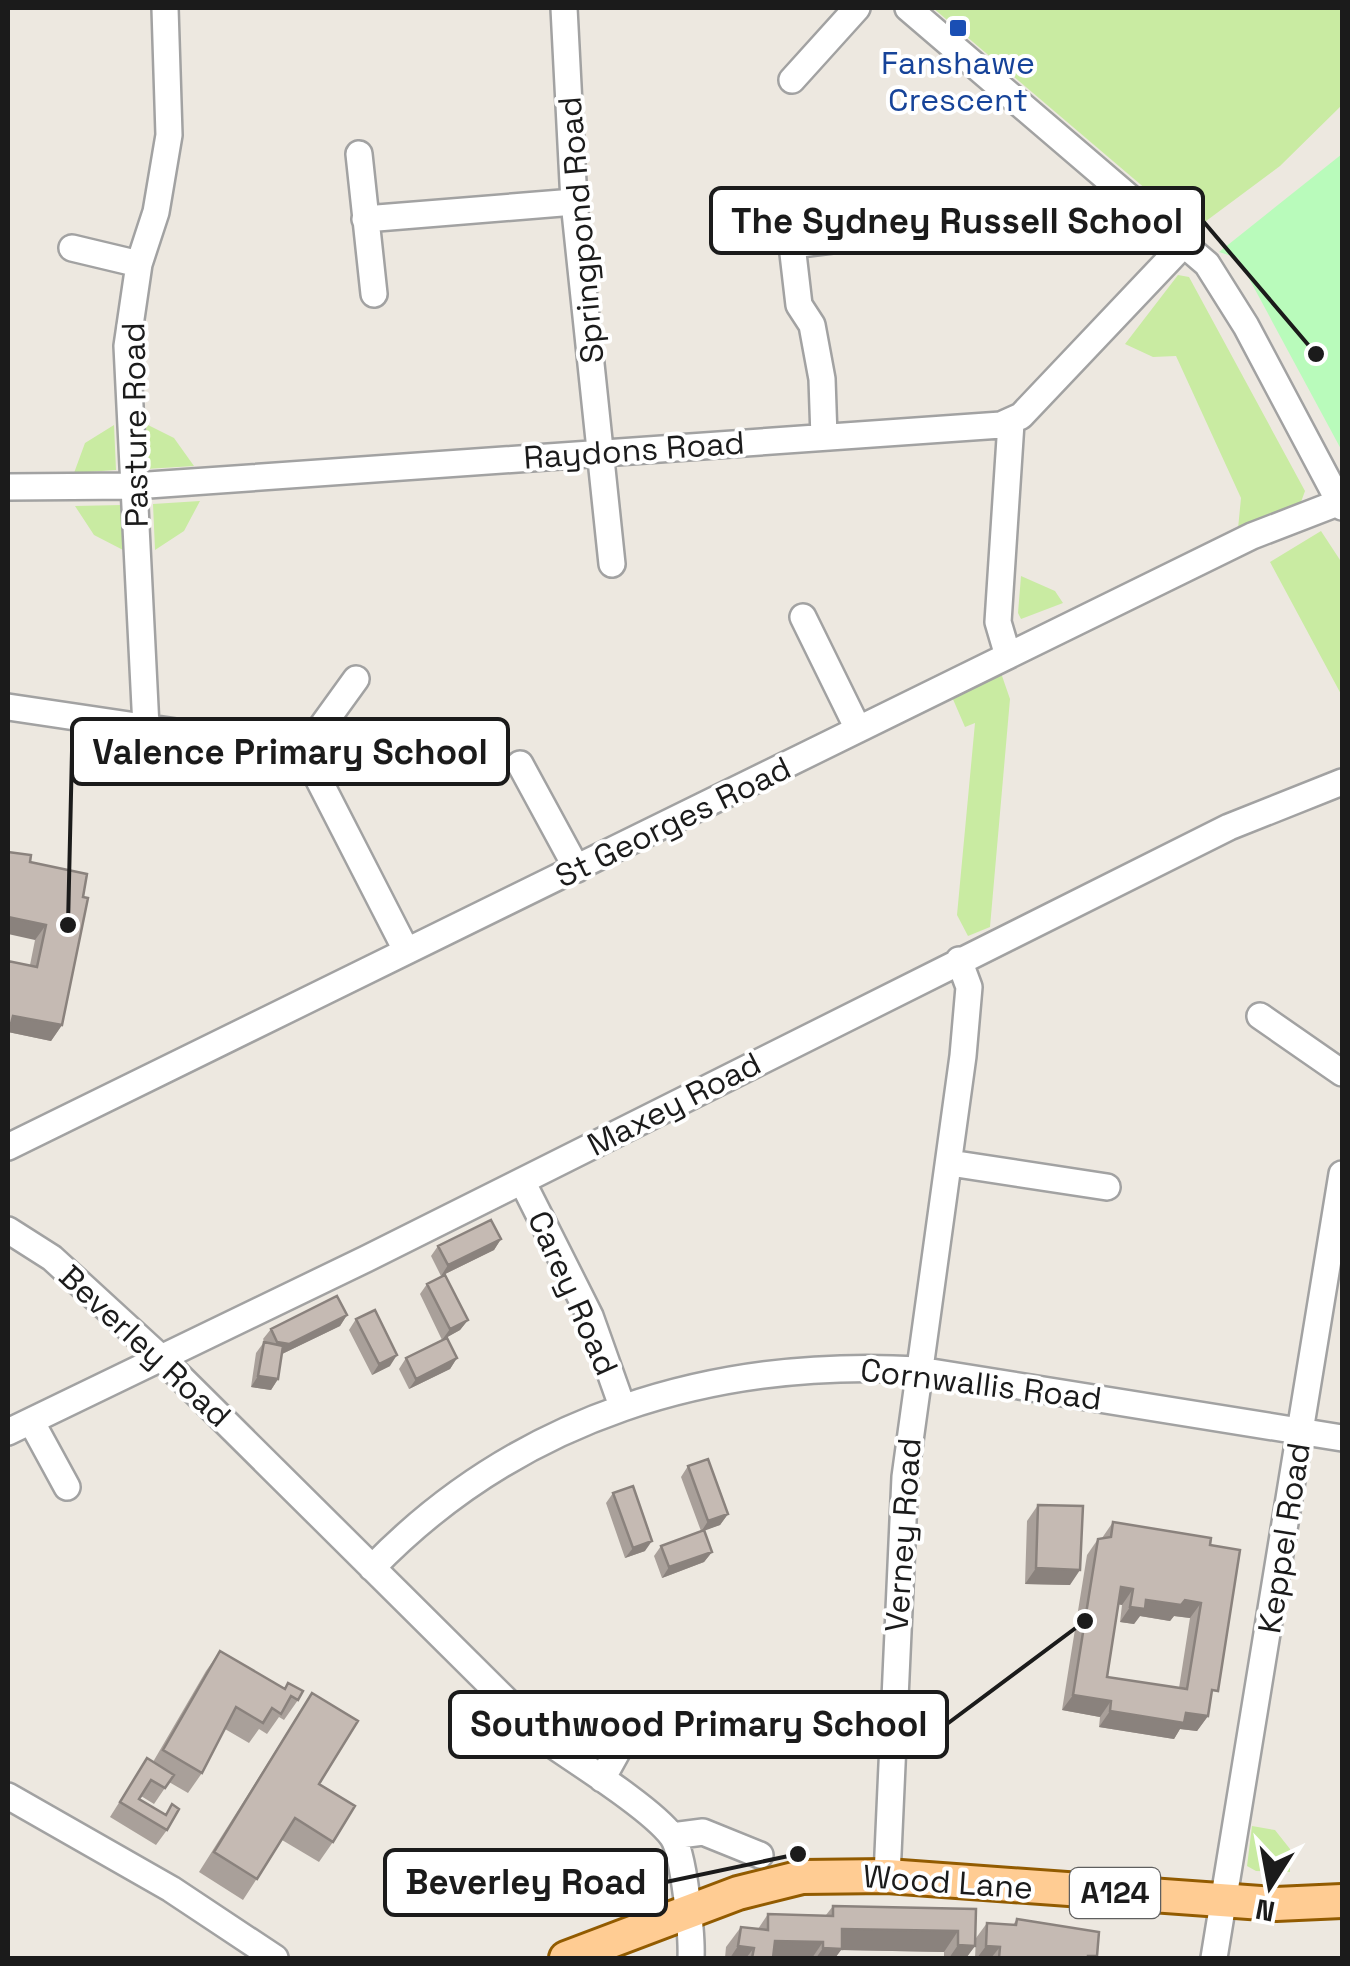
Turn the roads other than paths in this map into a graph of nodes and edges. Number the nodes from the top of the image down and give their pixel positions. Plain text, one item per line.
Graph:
1 (164, 8) edge
2 (564, 8) edge
3 (858, 8) edge
4 (908, 8) edge
5 (792, 80) dead end
6 (358, 154) dead end
7 (574, 202) junction
8 (365, 219) junction
9 (898, 232) dead end
10 (1185, 243) junction
11 (72, 248) dead end
12 (139, 264) junction
13 (374, 294) dead end
14 (1011, 422) junction
15 (824, 436) junction
16 (601, 452) junction
17 (134, 486) junction
18 (8, 487) edge
19 (1341, 505) edge
20 (612, 564) dead end
21 (802, 618) dead end
22 (1008, 656) junction
23 (356, 679) dead end
24 (8, 707) edge
25 (146, 727) junction
26 (858, 729) junction
27 (304, 751) junction
28 (520, 764) dead end
29 (1342, 782) edge
30 (578, 869) junction
31 (406, 950) junction
32 (959, 960) junction
33 (1260, 1016) dead end
34 (1342, 1073) edge
35 (8, 1147) edge
36 (950, 1164) junction
37 (1342, 1174) edge
38 (522, 1181) junction
39 (1108, 1187) dead end
40 (1339, 1222) edge
41 (8, 1230) edge
42 (160, 1357) junction
43 (919, 1370) junction
44 (622, 1406) junction
45 (19, 1426) edge
46 (1301, 1431) junction
47 (1342, 1438) edge
48 (67, 1487) dead end
49 (372, 1568) junction
50 (616, 1752) dead end
51 (602, 1779) junction
52 (8, 1796) edge
53 (672, 1836) junction
54 (760, 1855) dead end
55 (887, 1876) junction
56 (1342, 1901) edge
57 (1223, 1902) junction
58 (686, 1913) junction
59 (276, 1958) edge
60 (566, 1958) edge
61 (691, 1958) edge
62 (1214, 1958) edge

1 - 12 street, Pasture Road
2 - 7 street, Springpond Road
3 - 5 street
4 - 10 street
6 - 8 street
7 - 8 street
7 - 16 street, Springpond Road
8 - 13 street
9 - 15 street
10 - 14 street
10 - 19 street
11 - 12 street
12 - 17 street, Pasture Road
14 - 15 street, Raydons Road
14 - 22 street
15 - 16 street, Raydons Road
16 - 17 street, Raydons Road
16 - 20 street, Springpond Road
17 - 18 street, Raydons Road
17 - 25 street, Pasture Road
19 - 22 street, St Georges Road
21 - 26 street
22 - 26 street, St Georges Road
23 - 27 street
24 - 25 street
25 - 27 street
26 - 30 street, St Georges Road
27 - 31 street
28 - 30 street
29 - 32 street, Maxey Road
30 - 31 street, St Georges Road
31 - 35 street, St Georges Road
32 - 36 street, Verney Road
32 - 38 street, Maxey Road
33 - 34 street
36 - 39 street
36 - 43 street, Verney Road
37 - 40 street, Keppel Road
38 - 42 street, Maxey Road
38 - 44 street, Carey Road
40 - 46 street, Keppel Road
41 - 42 street, Beverley Road
42 - 45 street, Maxey Road
42 - 49 street, Beverley Road
43 - 44 street, Cornwallis Road
43 - 46 street, Cornwallis Road
43 - 55 street, Verney Road
44 - 49 street, Cornwallis Road
45 - 48 street
46 - 47 street, Cornwallis Road
46 - 57 street, Keppel Road
49 - 51 street, Beverley Road
50 - 51 street
51 - 53 street, Beverley Road
52 - 59 street
53 - 54 street
53 - 58 street
55 - 57 main road, Wood Lane / A124
55 - 58 main road, Wood Lane / A124
56 - 57 main road, Wood Lane / A124
57 - 62 street, Keppel Road
58 - 60 main road, Wood Lane / A124
58 - 61 street

